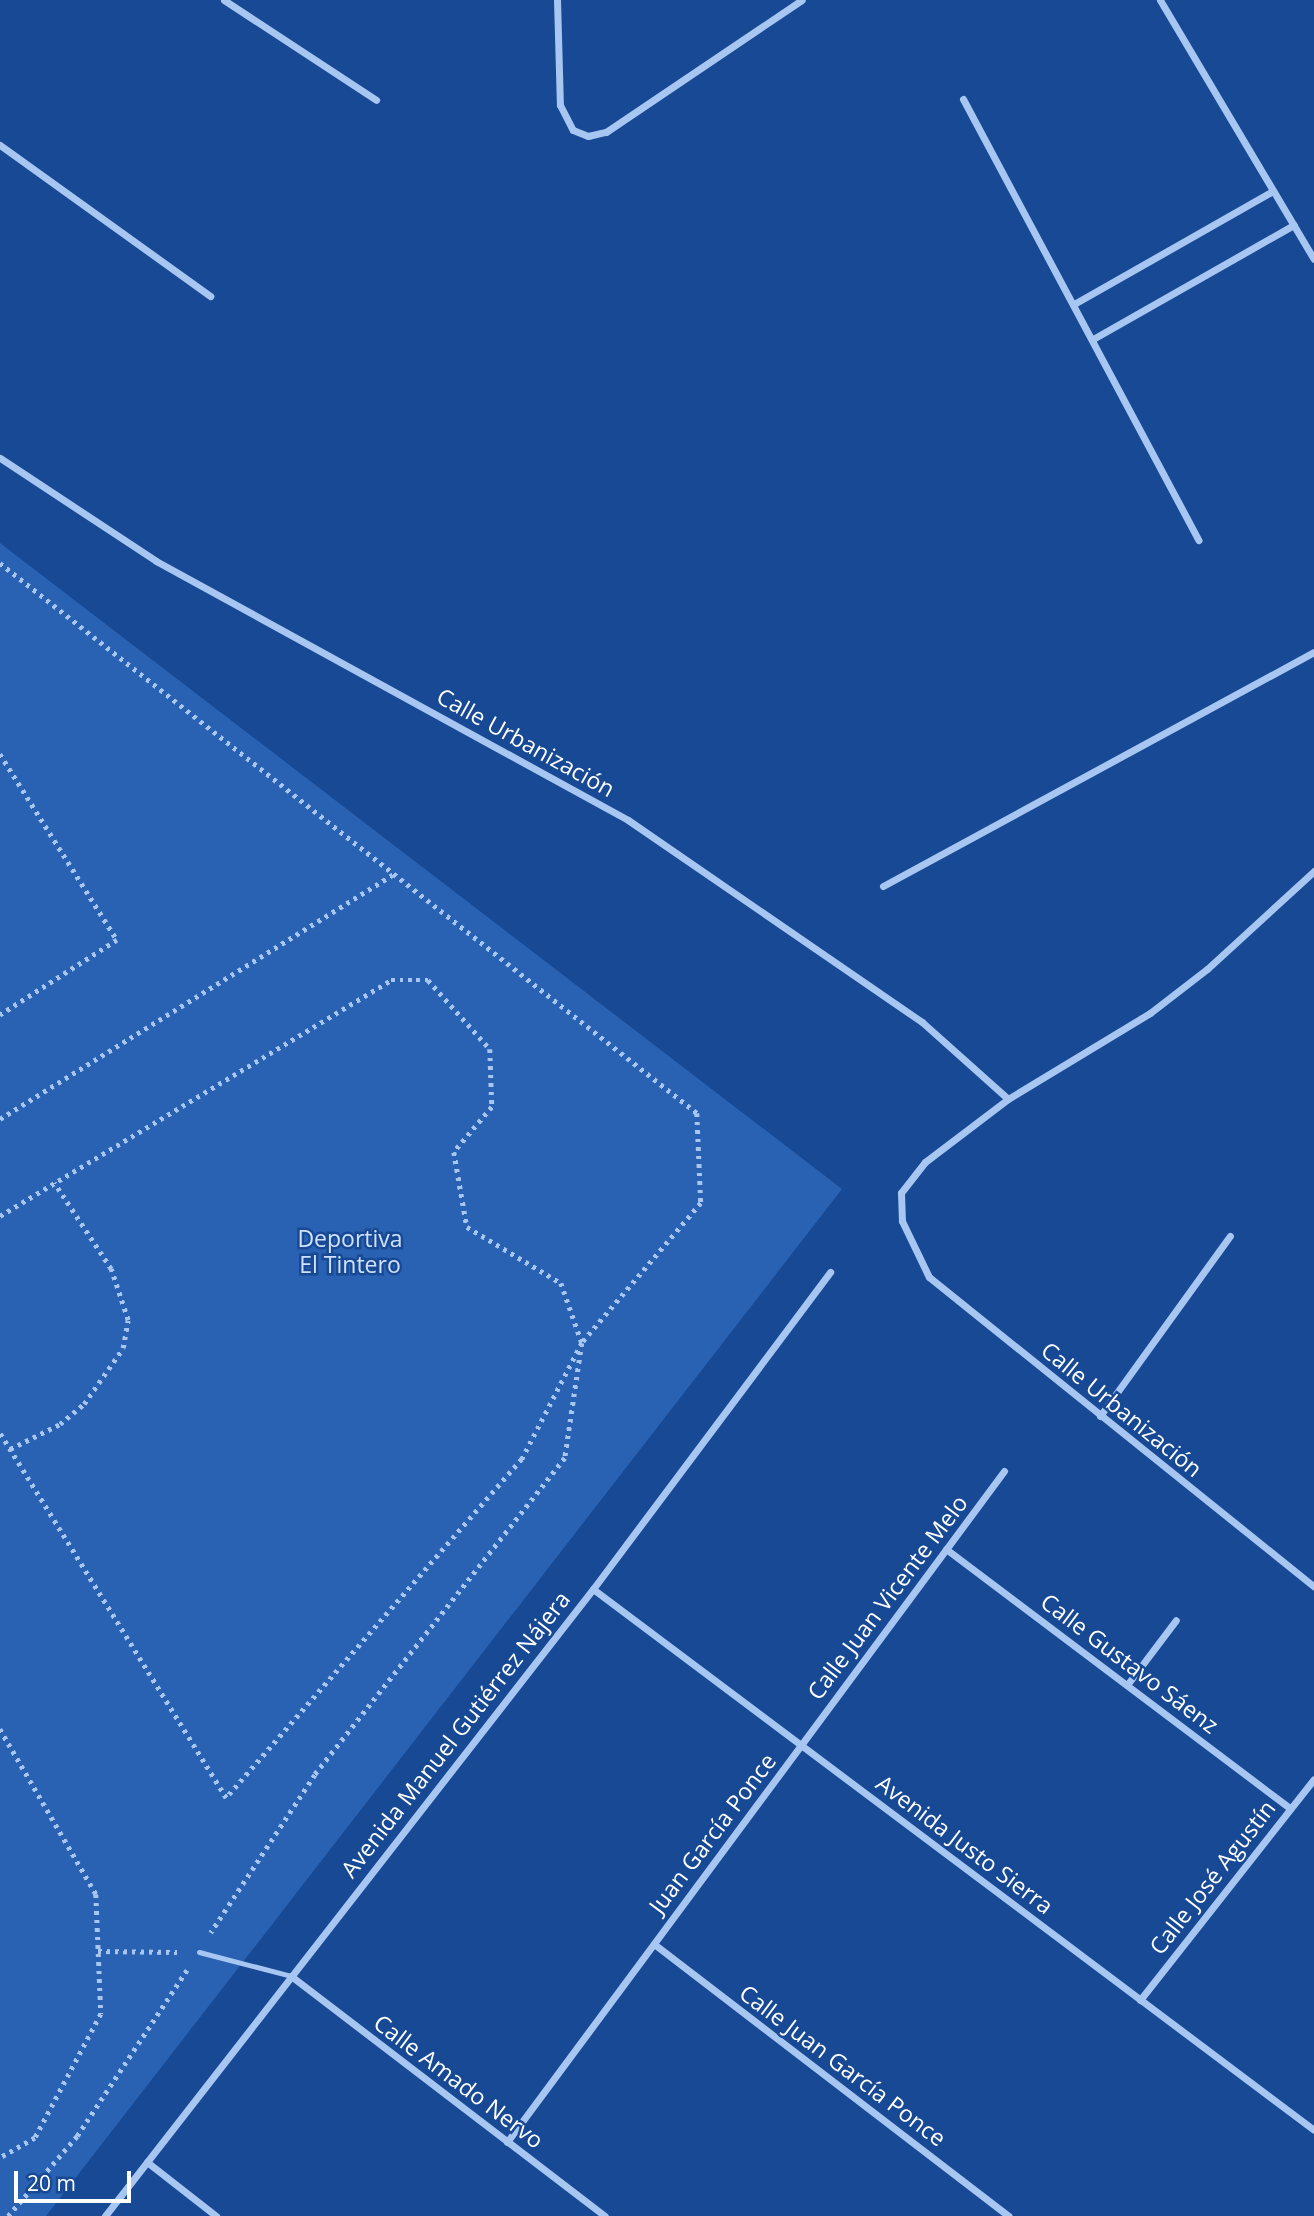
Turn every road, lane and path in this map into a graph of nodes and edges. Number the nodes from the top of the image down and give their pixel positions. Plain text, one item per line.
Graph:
1 (224, 0) edge
2 (557, 0) edge
3 (802, 0) edge
4 (1160, 0) edge
5 (963, 99) dead end
6 (376, 100) dead end
7 (0, 145) edge
8 (1273, 191) junction
9 (1294, 225) junction
10 (1314, 259) edge
11 (210, 296) dead end
12 (1074, 304) junction
13 (1093, 340) junction
14 (0, 458) edge
15 (1198, 540) dead end
16 (0, 564) edge
17 (1314, 652) edge
18 (0, 754) edge
19 (1314, 872) edge
20 (394, 874) junction
21 (883, 886) dead end
22 (0, 1015) edge
23 (1008, 1099) junction
24 (0, 1119) edge
25 (54, 1183) junction
26 (0, 1216) edge
27 (1230, 1236) dead end
28 (830, 1272) dead end
29 (582, 1343) junction
30 (1100, 1416) junction
31 (0, 1433) edge
32 (10, 1449) junction
33 (1004, 1471) dead end
34 (946, 1549) junction
35 (1314, 1587) edge
36 (593, 1589) junction
37 (1176, 1620) dead end
38 (1127, 1685) junction
39 (0, 1729) edge
40 (801, 1745) junction
41 (1314, 1779) edge
42 (1290, 1808) junction
43 (654, 1944) junction
44 (98, 1951) junction
45 (199, 1952) junction
46 (291, 1976) junction
47 (1140, 2000) junction
48 (1314, 2130) edge
49 (508, 2142) junction
50 (0, 2158) edge
51 (147, 2162) junction
52 (8, 2216) edge
53 (105, 2216) edge
54 (216, 2216) edge
55 (605, 2216) edge
56 (1009, 2216) edge

1 - 6 street
2 - 3 street
4 - 8 street
5 - 12 street
7 - 11 street
8 - 9 street
8 - 12 street
9 - 10 street
9 - 13 street
12 - 13 street
13 - 15 street
14 - 23 street, Calle Urbanización
16 - 20 path
17 - 21 street
18 - 22 path
19 - 23 street
20 - 24 path
20 - 29 path
23 - 30 street, Calle Urbanización
25 - 26 path
25 - 29 path
25 - 32 path
27 - 30 street
28 - 36 street, Avenida Manuel Gutiérrez Nájera
29 - 32 path
29 - 45 path
30 - 35 street, Calle Urbanización
31 - 32 path
33 - 34 street, Calle Juan Vicente Melo
34 - 38 street, Calle Gustavo Sáenz
34 - 40 street, Calle Juan Vicente Melo
36 - 40 street, Avenida Justo Sierra
36 - 46 street, Avenida Manuel Gutiérrez Nájera
37 - 38 street
38 - 42 street, Calle Gustavo Sáenz
39 - 44 path
40 - 43 street, Juan García Ponce
40 - 47 street, Avenida Justo Sierra
41 - 42 street, Calle José Agustín
42 - 47 street, Calle José Agustín
43 - 49 street
43 - 56 street, Calle Juan García Ponce
44 - 45 path
44 - 50 path
45 - 46 lane
45 - 52 path
46 - 49 street, Calle Amado Nervo
46 - 51 street, Avenida Manuel Gutiérrez Nájera
47 - 48 street, Avenida Justo Sierra
49 - 55 street, Calle Amado Nervo
51 - 53 street, Avenida Manuel Gutiérrez Nájera
51 - 54 street

